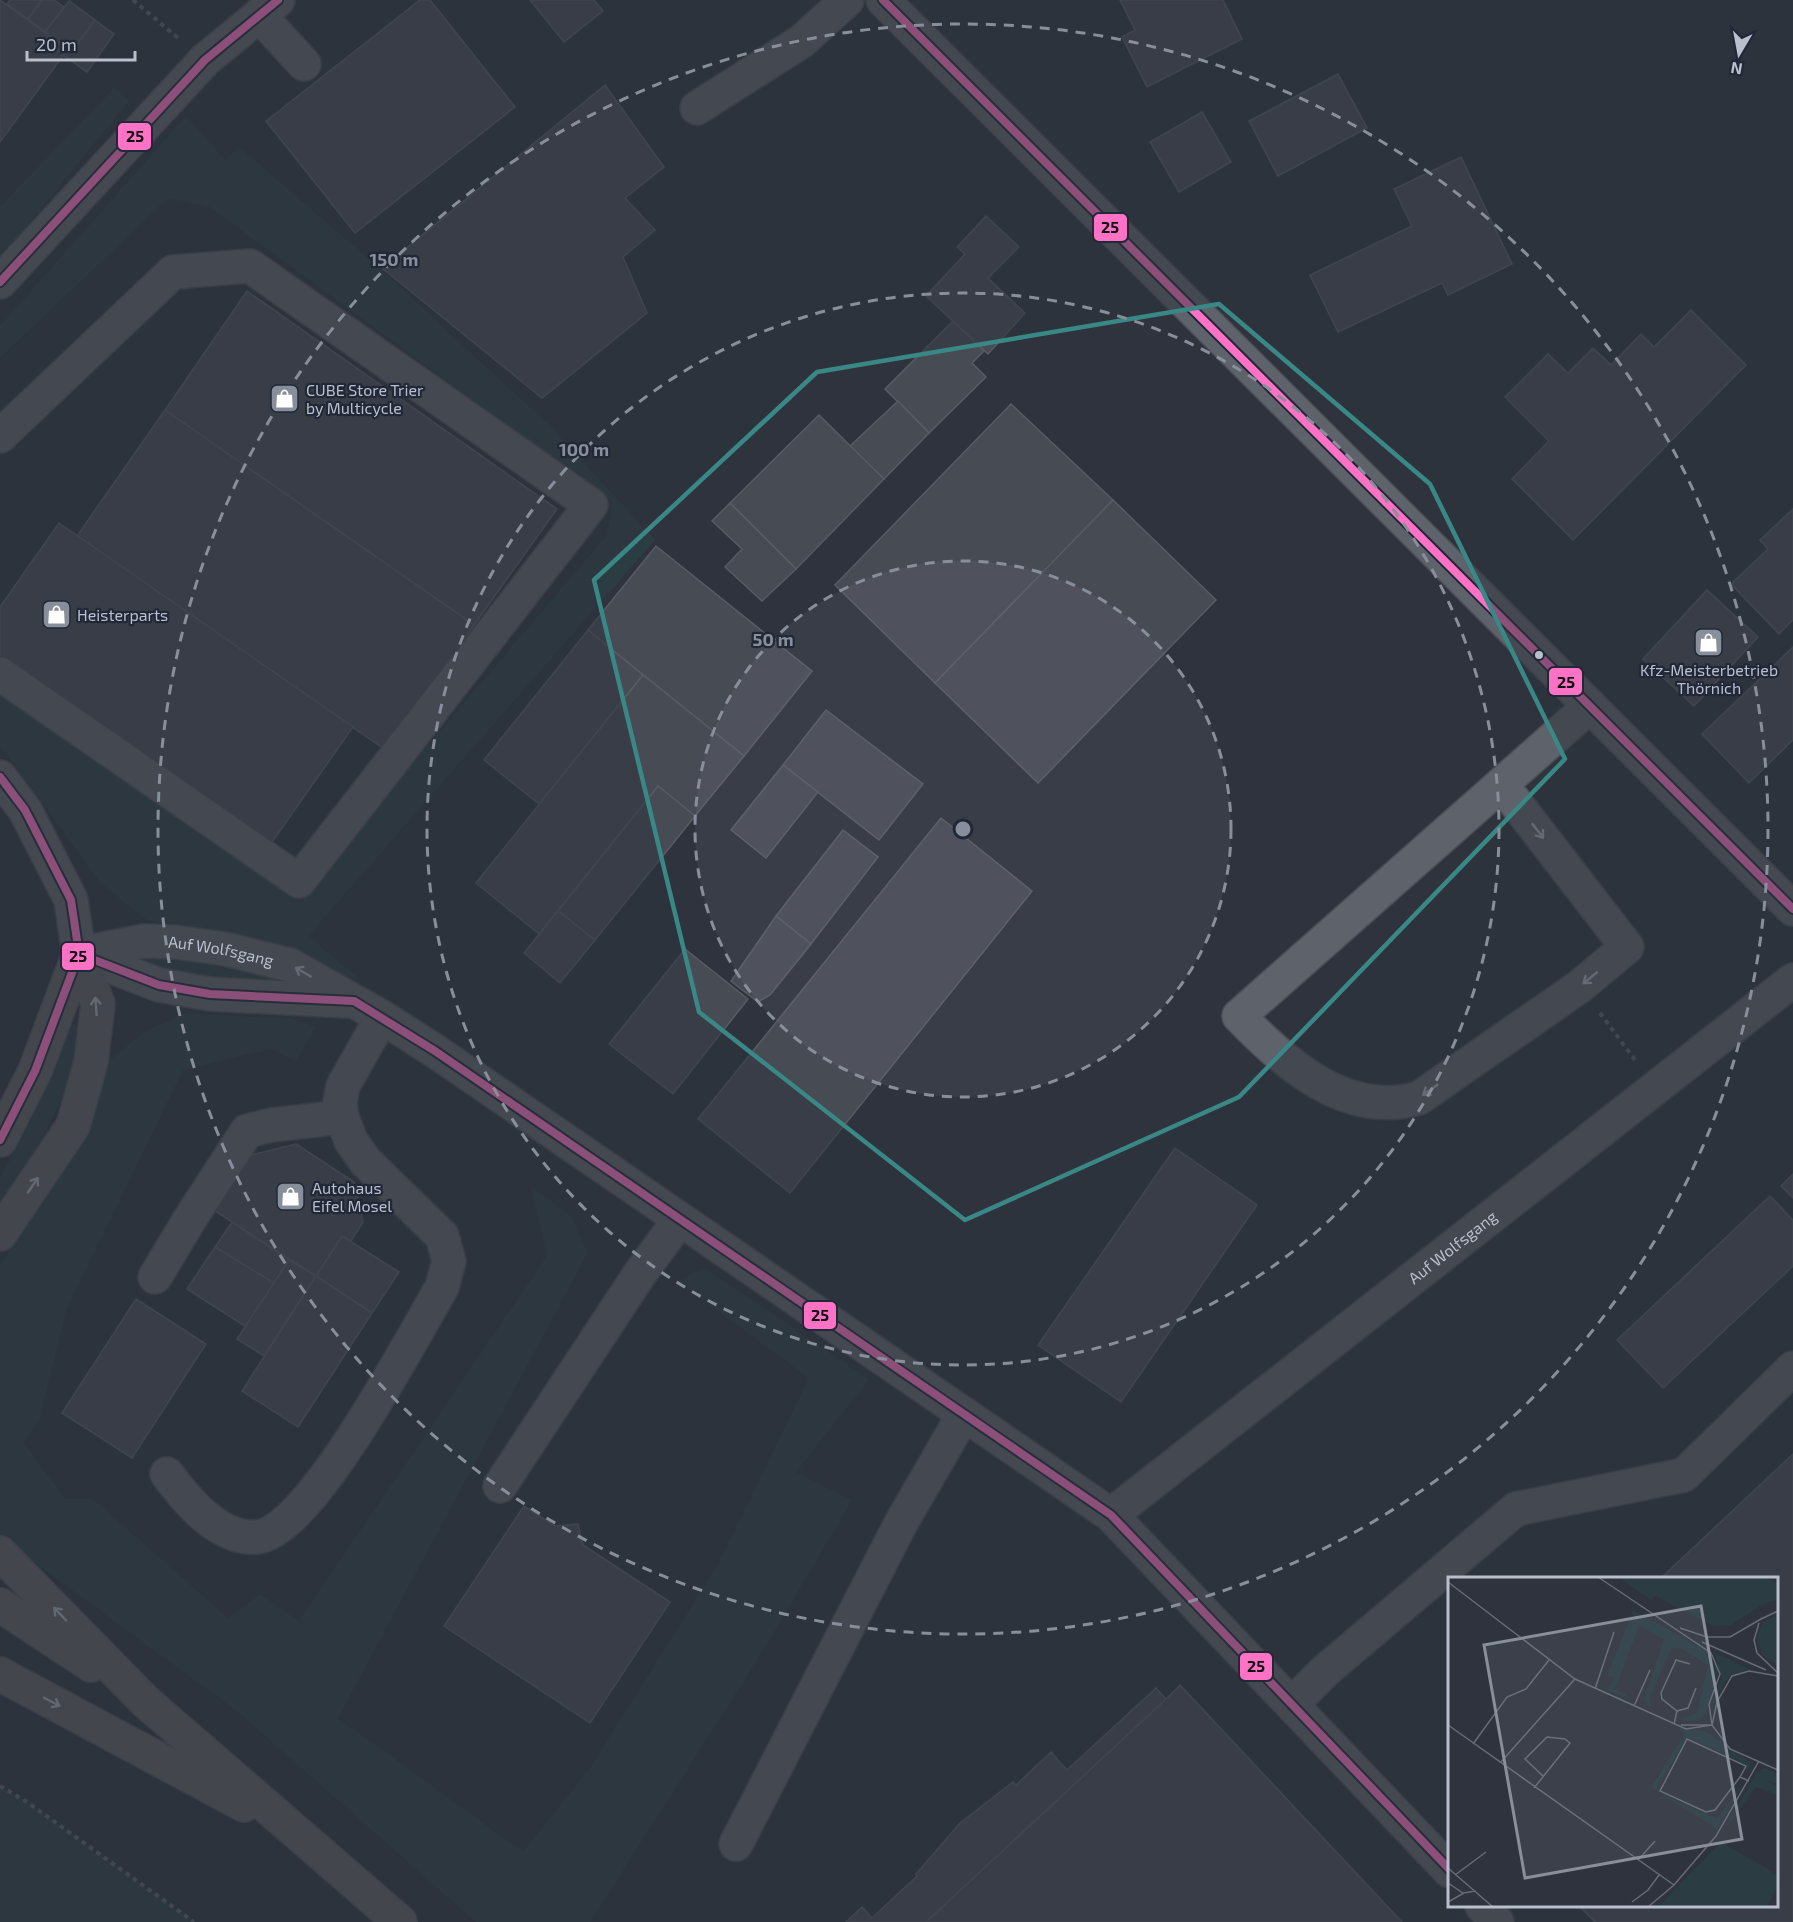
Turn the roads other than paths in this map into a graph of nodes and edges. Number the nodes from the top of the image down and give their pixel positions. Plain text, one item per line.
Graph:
1 (847, 0) edge
2 (883, 0) edge
3 (268, 8) edge
4 (304, 64) dead end
5 (697, 108) dead end
6 (0, 282) edge
7 (0, 436) edge
8 (0, 674) edge
9 (1590, 706) junction
10 (0, 777) edge
11 (1502, 785) junction
12 (1793, 909) edge
13 (79, 954) junction
14 (1793, 980) edge
15 (354, 1001) junction
16 (382, 1017) junction
17 (342, 1117) junction
18 (0, 1140) edge
19 (680, 1219) junction
20 (0, 1234) edge
21 (155, 1277) dead end
22 (1793, 1368) edge
23 (964, 1414) junction
24 (166, 1474) dead end
25 (500, 1486) dead end
26 (1111, 1515) junction
27 (0, 1552) edge
28 (0, 1605) edge
29 (0, 1674) edge
30 (145, 1701) junction
31 (1292, 1704) junction
32 (298, 1834) junction
33 (736, 1844) dead end
34 (1448, 1870) edge
35 (1484, 1907) edge
36 (400, 1922) edge
37 (1497, 1922) edge

1 - 5 street
2 - 9 street
3 - 4 street
3 - 6 street
7 - 8 street
9 - 11 street
9 - 12 street
10 - 13 street
11 -> 11 street
13 - 15 street, Auf Wolfsgang
15 -> 13 street, Auf Wolfsgang
13 - 18 highway
20 -> 13 highway
14 - 26 street, Auf Wolfsgang
15 - 16 street, Auf Wolfsgang
16 - 17 street
16 - 19 street, Auf Wolfsgang
17 - 21 street
17 - 24 street
19 - 23 street, Auf Wolfsgang
19 - 25 street
22 - 31 street
23 - 26 street, Auf Wolfsgang
23 - 33 street
26 - 31 street, Auf Wolfsgang
30 -> 27 highway
28 - 30 highway
29 -> 32 highway
30 - 32 highway
31 - 34 street, Auf Wolfsgang
32 - 36 highway
35 - 37 street

